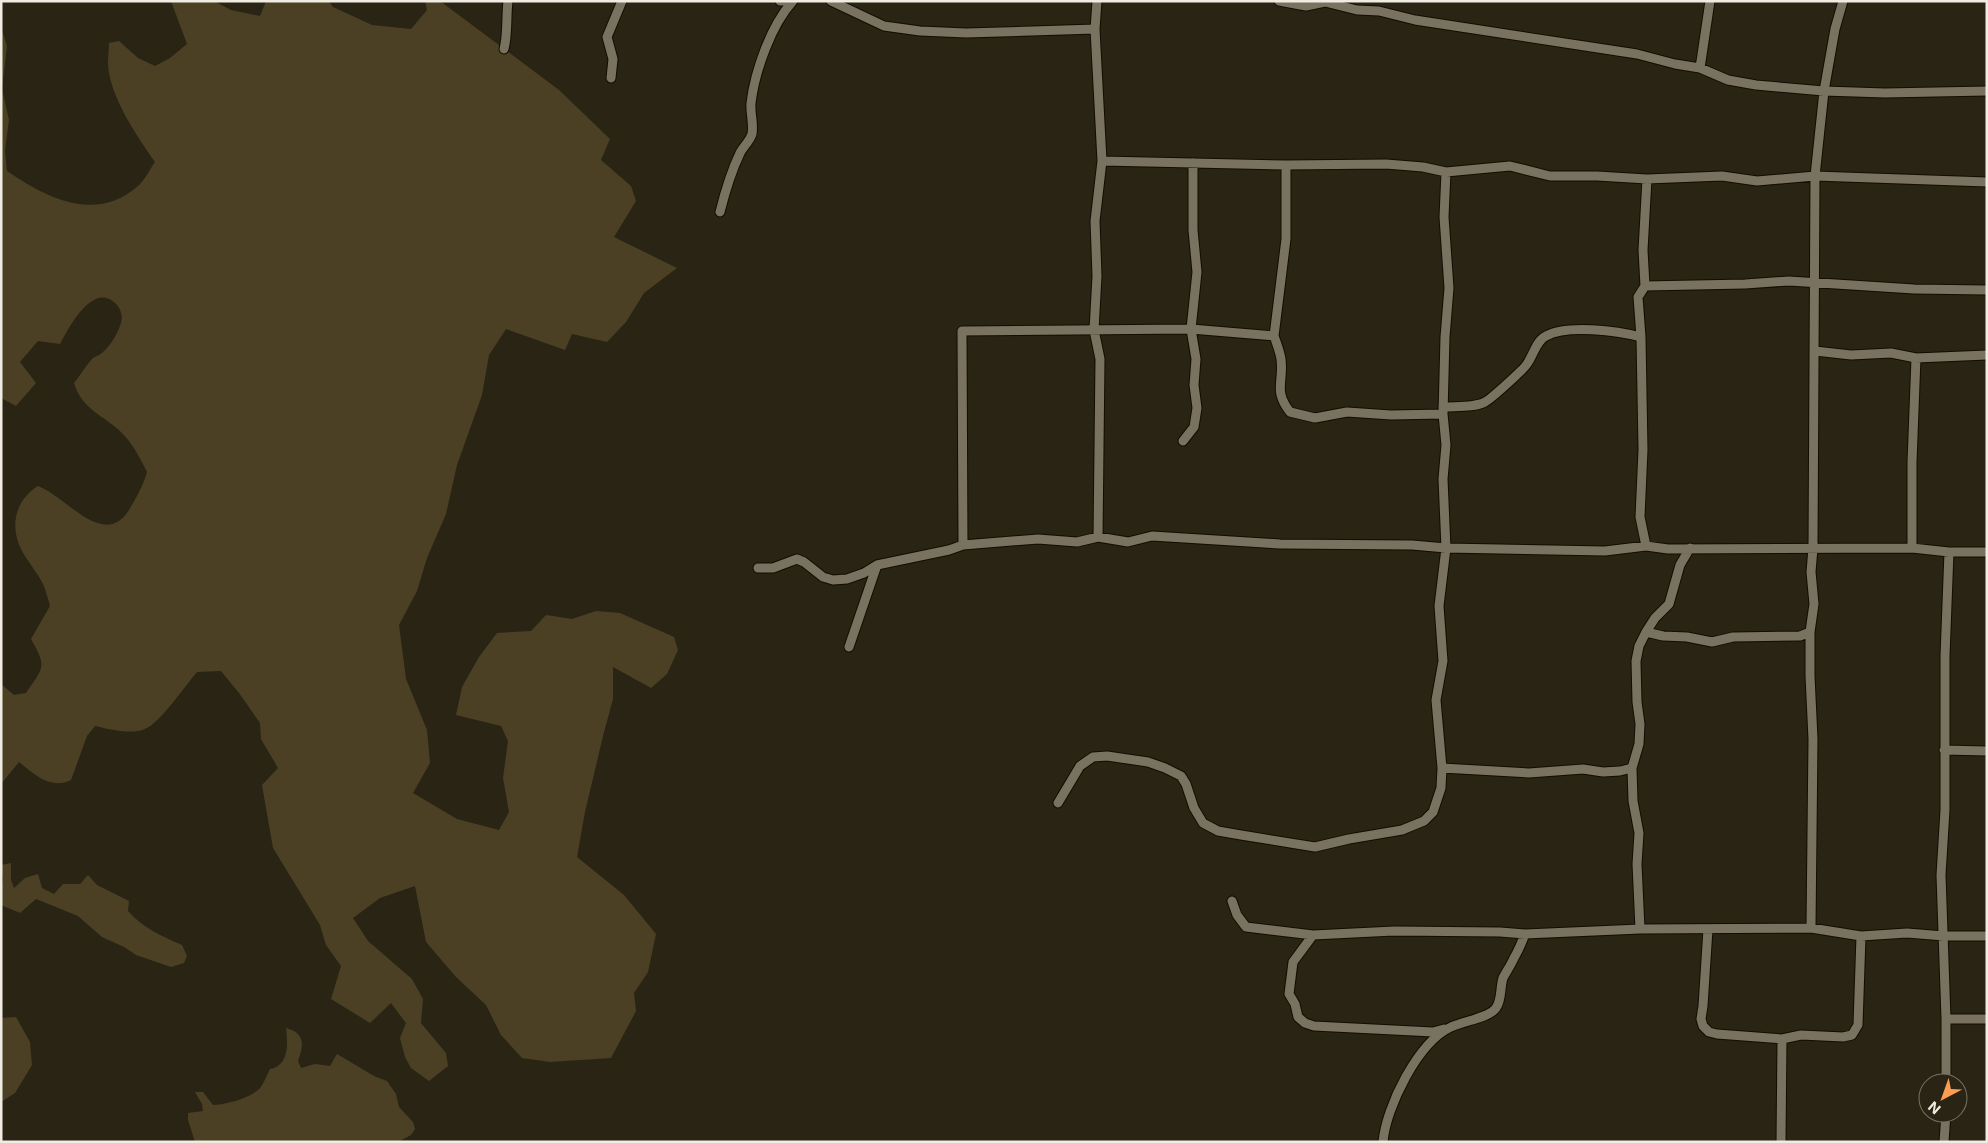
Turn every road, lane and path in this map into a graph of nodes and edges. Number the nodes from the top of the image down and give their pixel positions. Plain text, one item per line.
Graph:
1 (508, 1) edge
2 (622, 1) edge
3 (780, 1) edge
4 (788, 1) edge
5 (793, 1) edge
6 (831, 1) edge
7 (1097, 1) edge
8 (1279, 1) edge
9 (1710, 1) edge
10 (1843, 1) edge
11 (1095, 29) junction
12 (504, 49) dead end
13 (1700, 68) junction
14 (610, 78) dead end
15 (1824, 91) junction
16 (1987, 91) edge
17 (1102, 160) junction
18 (1193, 163) junction
19 (1286, 165) junction
20 (1446, 172) junction
21 (1815, 176) junction
22 (1646, 179) junction
23 (1987, 182) edge
24 (720, 212) dead end
25 (1815, 282) junction
26 (1645, 286) junction
27 (1987, 290) edge
28 (1191, 329) junction
29 (1094, 330) junction
30 (1274, 336) junction
31 (1641, 337) junction
32 (1815, 351) junction
33 (1987, 355) edge
34 (1916, 358) junction
35 (1443, 411) junction
36 (1182, 441) dead end
37 (1098, 537) junction
38 (963, 545) junction
39 (1646, 546) junction
40 (1446, 548) junction
41 (1690, 548) junction
42 (1813, 548) junction
43 (1912, 548) junction
44 (1950, 552) junction
45 (1987, 552) edge
46 (877, 565) junction
47 (758, 568) dead end
48 (1646, 632) junction
49 (1810, 632) junction
50 (849, 648) dead end
51 (1944, 750) junction
52 (1987, 751) edge
53 (1442, 768) junction
54 (1632, 768) junction
55 (1058, 803) dead end
56 (1232, 901) dead end
57 (1708, 928) junction
58 (1811, 928) junction
59 (1640, 929) junction
60 (1526, 934) junction
61 (1313, 935) junction
62 (1861, 936) junction
63 (1944, 936) junction
64 (1987, 936) edge
65 (1946, 1019) junction
66 (1987, 1019) edge
67 (1450, 1028) junction
68 (1782, 1039) junction
69 (1946, 1073) edge
70 (1945, 1123) edge
71 (1383, 1142) edge
72 (1781, 1142) edge
73 (1944, 1142) edge

1 - 12 street
2 - 14 street
3 - 4 street
5 - 24 street
6 - 11 street
7 - 11 street
8 - 13 street
9 - 13 street
10 - 15 street
11 - 17 street
13 - 15 street
15 - 16 street
15 - 21 street
17 - 18 street
17 - 29 street
18 - 19 street
18 - 28 street
19 - 20 street
19 - 30 street
20 - 22 street
20 - 35 street
21 - 22 street
21 - 23 street
21 - 25 street
22 - 26 street
25 - 26 street
25 - 27 street
25 - 32 street
26 - 31 street
28 - 29 street
28 - 30 street
28 - 36 street
29 - 37 street
29 - 38 street
30 - 35 street
31 - 35 street
31 - 39 street
32 - 34 street
32 - 42 street
33 - 34 street
34 - 43 street
35 - 40 street
37 - 38 street
37 - 40 street
38 - 46 street
39 - 40 street
39 - 41 street
40 - 53 street
41 - 42 street
41 - 48 street
42 - 43 street
42 - 49 street
43 - 44 street
44 - 45 street
44 - 51 street
46 - 47 street
46 - 50 street
48 - 49 street
48 - 54 street
49 - 58 street
51 - 52 street
51 - 63 street
53 - 54 street
53 - 55 street
54 - 59 street
56 - 61 street
57 - 58 street
57 - 59 street
57 - 68 street
58 - 62 street
59 - 60 street
60 - 61 street
60 - 67 street
61 - 67 street
62 - 63 street
62 - 68 street
63 - 64 street
63 - 65 street
65 - 66 street
65 - 69 street
67 - 71 street
68 - 72 street
70 - 73 street

